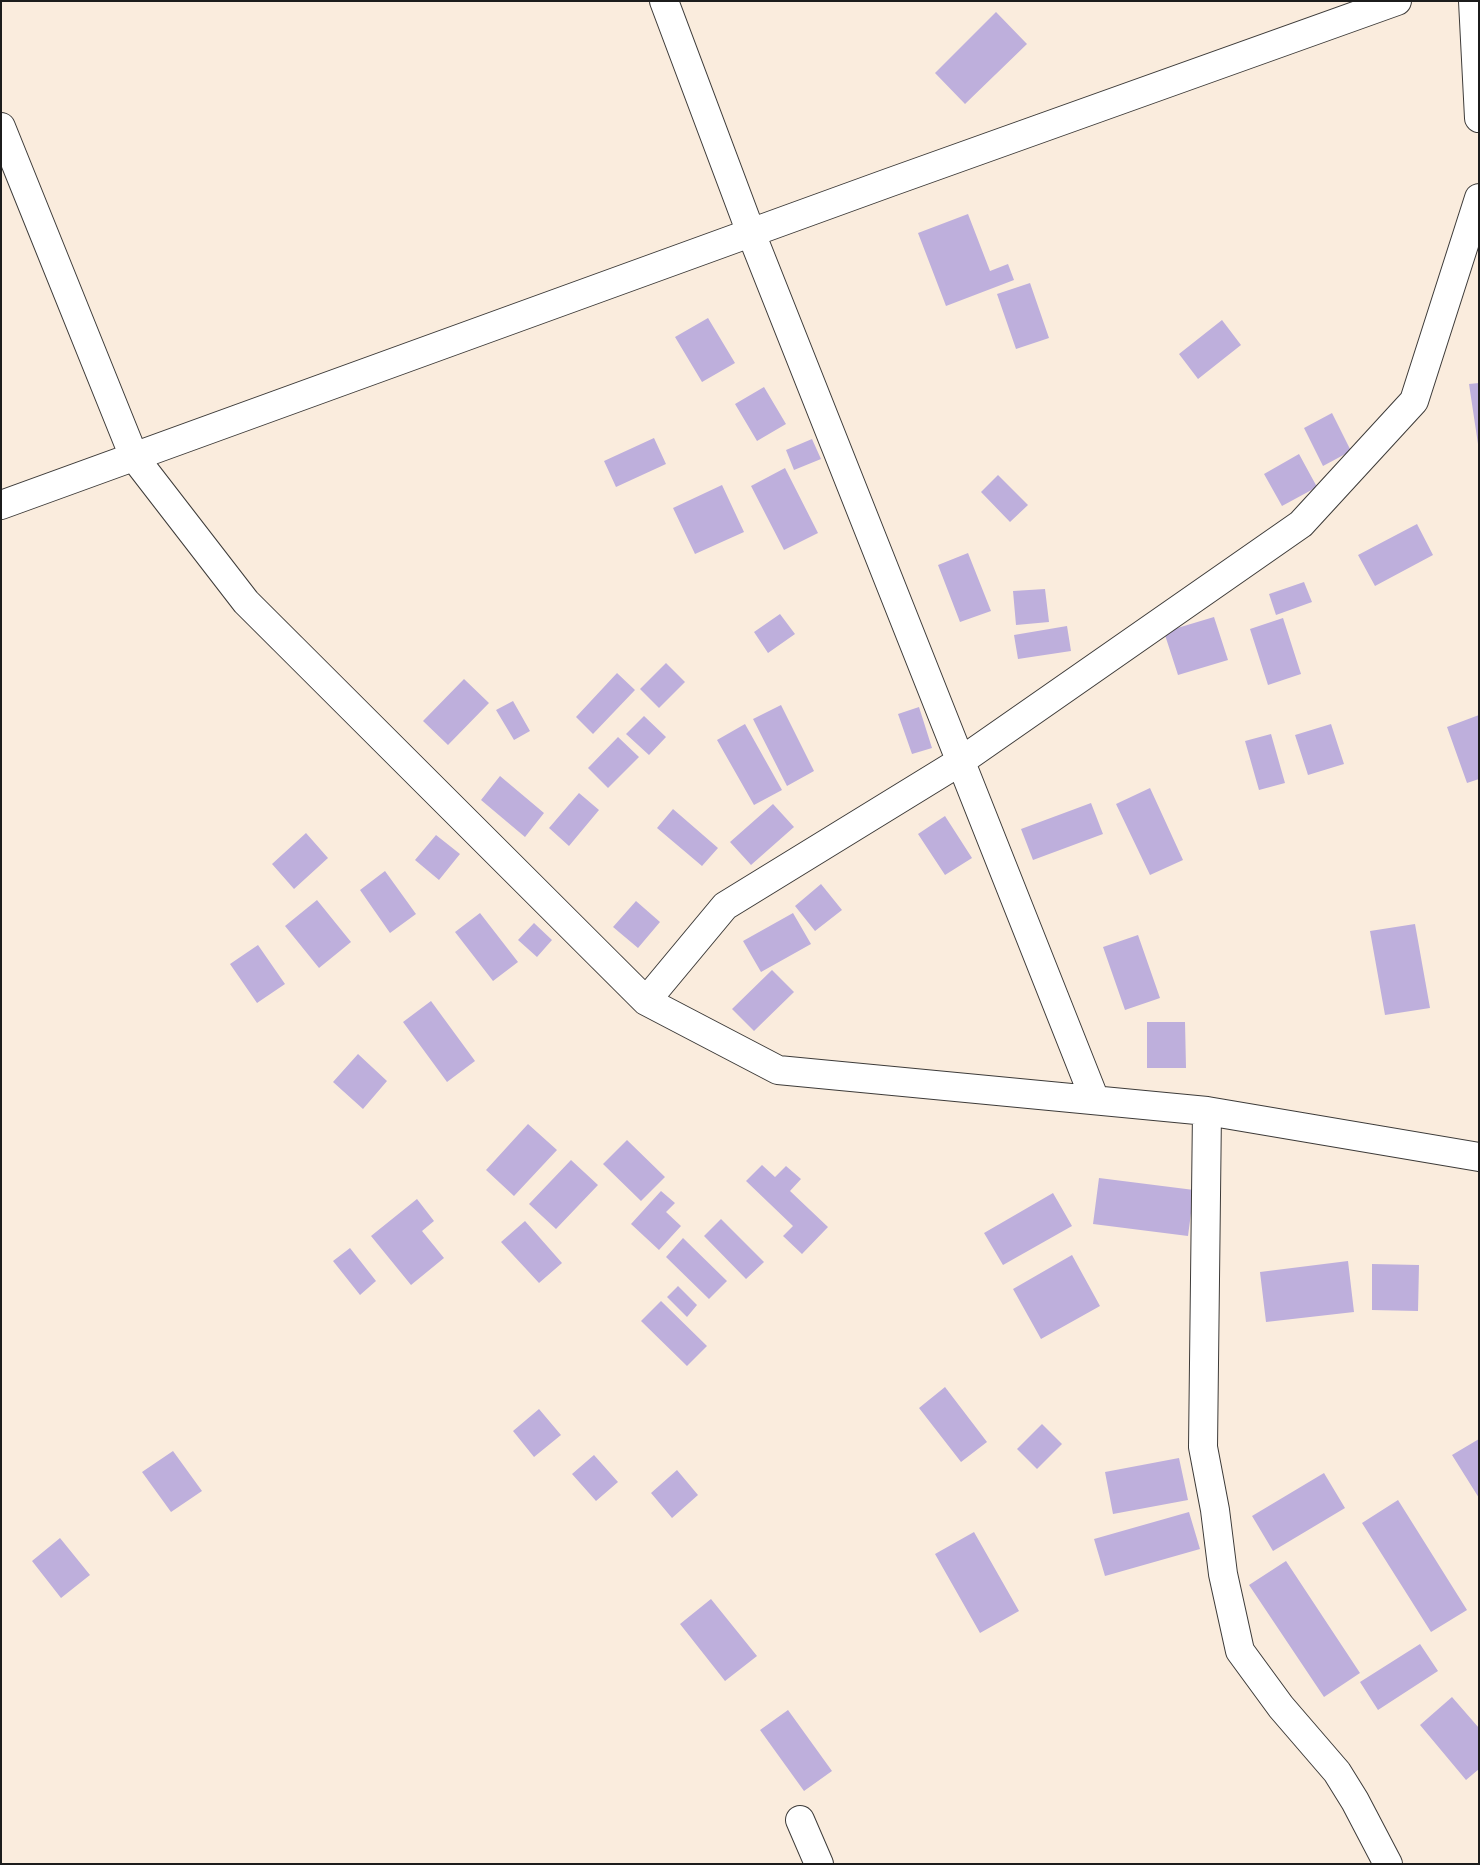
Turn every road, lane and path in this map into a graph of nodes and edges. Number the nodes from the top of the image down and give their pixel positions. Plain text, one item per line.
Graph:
1 (664, 1) edge
2 (1397, 1) edge
3 (1474, 1) edge
4 (1479, 118) edge
5 (1, 127) edge
6 (1479, 198) edge
7 (751, 233) junction
8 (134, 457) junction
9 (1, 505) edge
10 (961, 761) junction
11 (646, 1001) junction
12 (1095, 1100) junction
13 (1207, 1111) junction
14 (1479, 1157) edge
15 (800, 1820) dead end
16 (819, 1864) edge
17 (1388, 1864) edge

1 - 7 street
2 - 7 street
3 - 4 street
5 - 8 street
6 - 10 street
7 - 8 street
7 - 10 street
8 - 9 street
8 - 11 street
10 - 11 street
10 - 12 street
11 - 12 street
12 - 13 street
13 - 14 street
13 - 17 street
15 - 16 street

